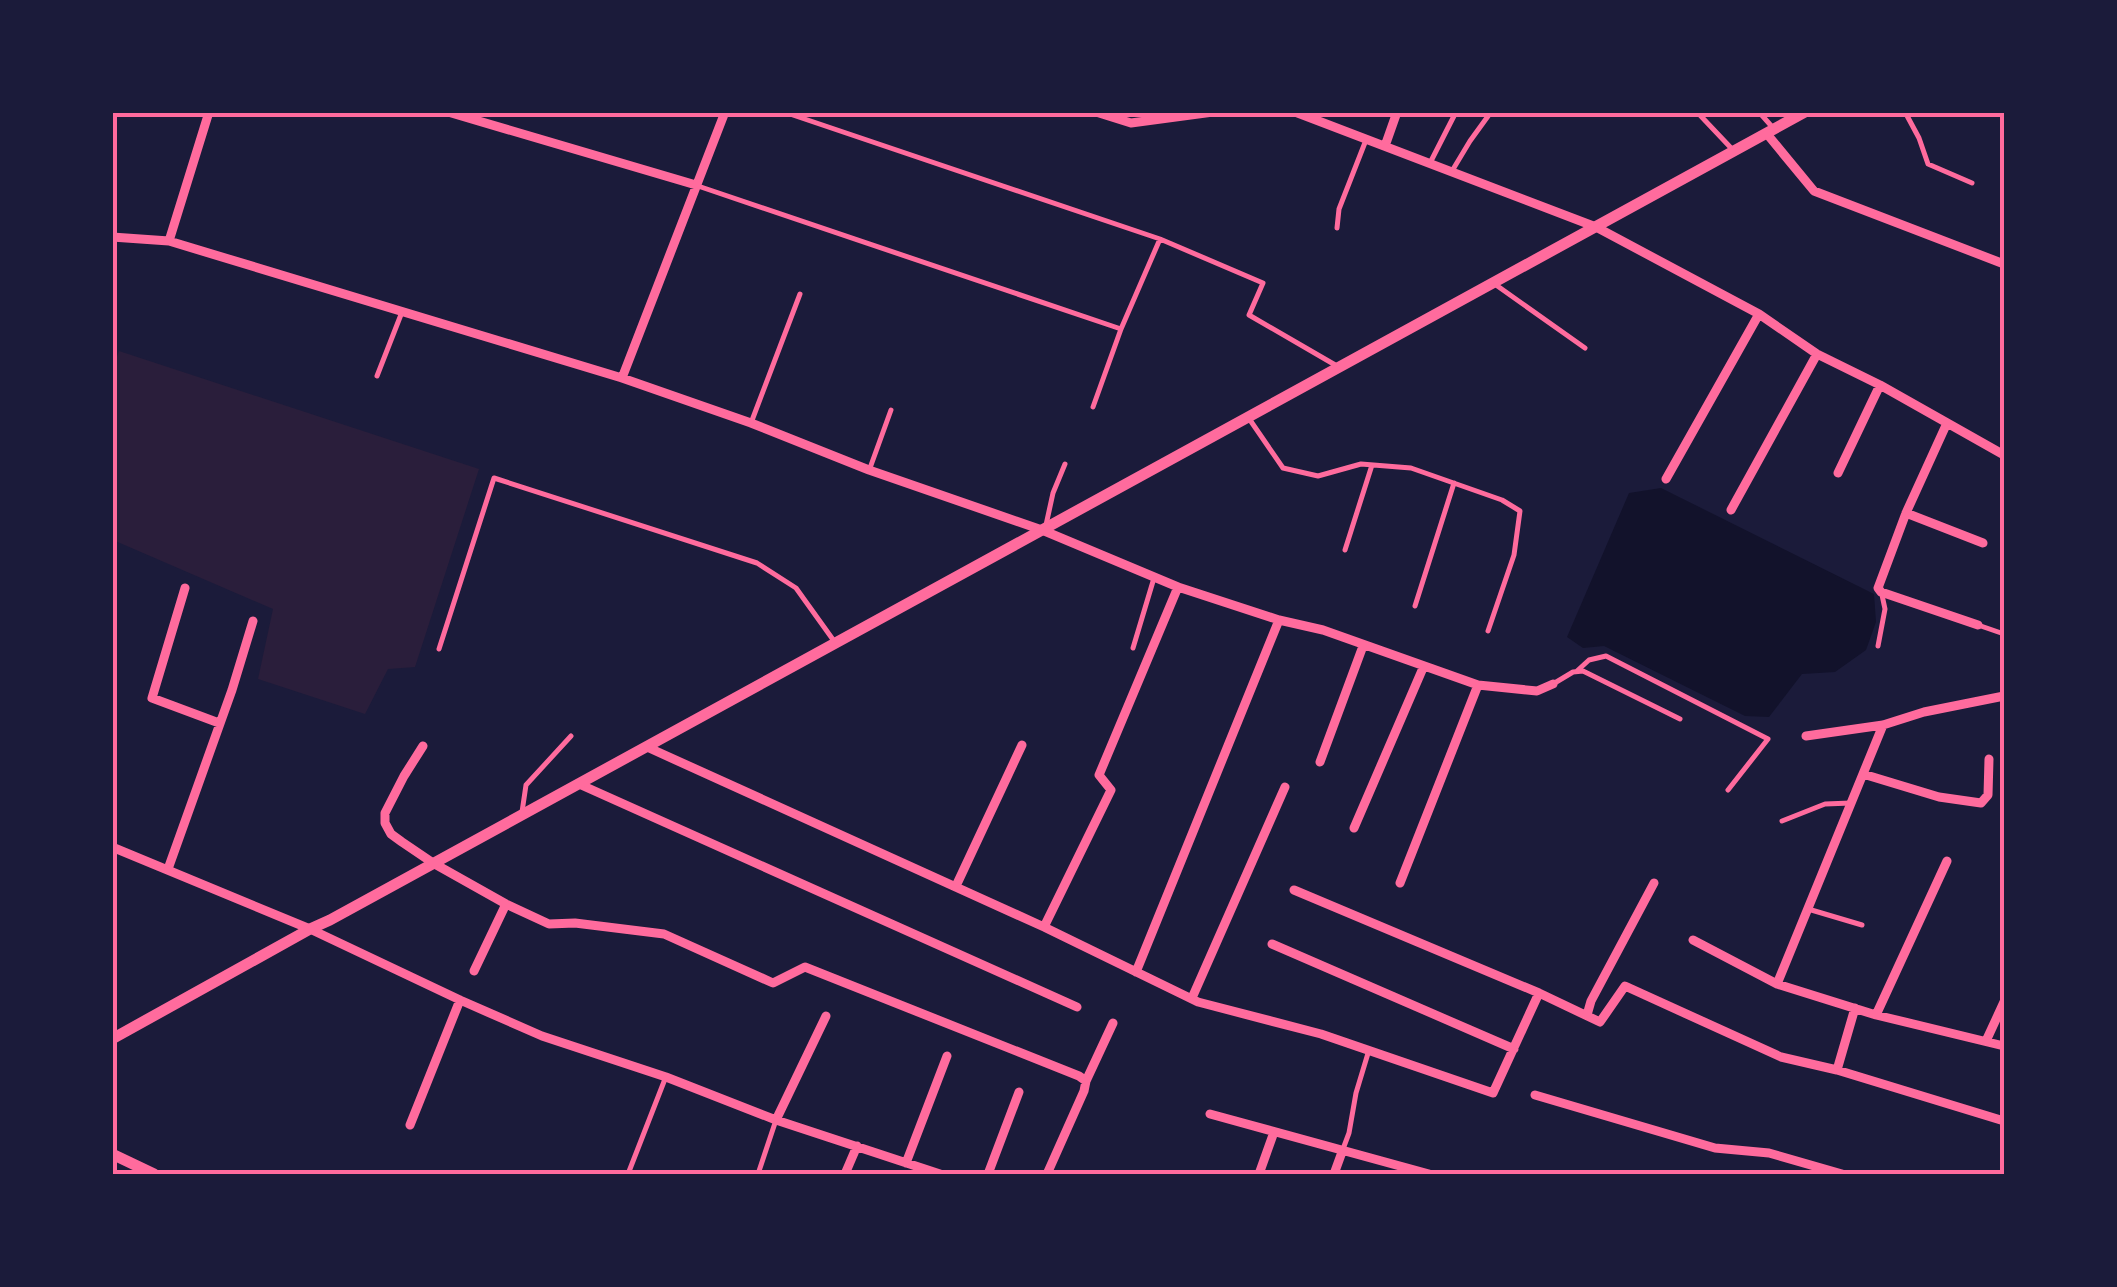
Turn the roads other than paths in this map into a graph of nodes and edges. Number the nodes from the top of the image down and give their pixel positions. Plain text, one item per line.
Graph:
1 (208, 112) edge
2 (448, 112) edge
3 (725, 112) edge
4 (784, 112) edge
5 (1096, 112) edge
6 (1213, 112) edge
7 (1295, 112) edge
8 (1396, 112) edge
9 (1456, 112) edge
10 (1491, 112) edge
11 (1697, 112) edge
12 (1760, 112) edge
13 (1805, 112) edge
14 (1904, 112) edge
15 (1771, 131) junction
16 (1366, 140) junction
17 (1384, 146) junction
18 (1734, 151) junction
19 (1430, 163) junction
20 (1452, 172) junction
21 (1972, 183) dead end
22 (696, 185) junction
23 (1596, 227) junction
24 (1337, 228) dead end
25 (112, 237) edge
26 (1160, 239) junction
27 (170, 241) junction
28 (2004, 264) edge
29 (1494, 283) junction
30 (800, 294) dead end
31 (402, 312) junction
32 (1759, 314) junction
33 (1120, 329) junction
34 (1585, 348) dead end
35 (1817, 354) junction
36 (1340, 368) junction
37 (377, 376) dead end
38 (622, 378) junction
39 (1880, 385) junction
40 (1093, 406) dead end
41 (891, 410) dead end
42 (1248, 418) junction
43 (751, 423) junction
44 (1947, 423) junction
45 (2004, 454) edge
46 (1064, 464) dead end
47 (1372, 465) junction
48 (869, 470) junction
49 (1838, 472) dead end
50 (1666, 479) dead end
51 (1454, 483) junction
52 (1731, 510) dead end
53 (1906, 512) junction
54 (1044, 529) junction
55 (1983, 544) dead end
56 (1345, 550) dead end
57 (1154, 578) junction
58 (185, 588) dead end
59 (1178, 588) junction
60 (1881, 592) junction
61 (1415, 606) dead end
62 (1279, 620) junction
63 (252, 621) dead end
64 (1978, 625) joint
65 (1488, 631) dead end
66 (2004, 634) edge
67 (836, 643) junction
68 (1363, 646) junction
69 (1878, 646) dead end
70 (439, 648) dead end
71 (1133, 648) dead end
72 (1423, 668) junction
73 (1578, 671) junction
74 (1553, 684) joint
75 (1478, 685) junction
76 (2004, 696) edge
77 (1680, 719) dead end
78 (219, 723) junction
79 (1883, 724) junction
80 (570, 736) dead end
81 (1806, 736) dead end
82 (1022, 745) dead end
83 (423, 746) dead end
84 (647, 746) junction
85 (1989, 758) dead end
86 (1320, 762) dead end
87 (1863, 774) junction
88 (579, 784) junction
89 (1285, 787) dead end
90 (1728, 790) dead end
91 (1851, 804) junction
92 (522, 815) junction
93 (1782, 821) dead end
94 (1354, 828) dead end
95 (112, 847) edge
96 (1947, 861) dead end
97 (433, 863) junction
98 (168, 869) junction
99 (1400, 883) dead end
100 (1654, 883) dead end
101 (956, 886) junction
102 (1294, 890) dead end
103 (506, 904) junction
104 (1808, 909) junction
105 (1862, 925) dead end
106 (1044, 927) junction
107 (310, 929) junction
108 (1693, 940) dead end
109 (1272, 944) dead end
110 (474, 971) dead end
111 (1136, 972) junction
112 (1777, 984) junction
113 (1539, 993) junction
114 (1192, 998) junction
115 (460, 1000) junction
116 (2004, 1002) edge
117 (1077, 1007) dead end
118 (1854, 1008) junction
119 (1586, 1015) junction
120 (1876, 1015) junction
121 (826, 1016) dead end
122 (1113, 1024) dead end
123 (112, 1039) edge
124 (1986, 1041) junction
125 (2004, 1046) edge
126 (1514, 1049) junction
127 (1369, 1050) junction
128 (947, 1056) dead end
129 (1837, 1070) junction
130 (666, 1077) junction
131 (1086, 1082) junction
132 (1019, 1092) dead end
133 (1535, 1096) dead end
134 (1210, 1114) dead end
135 (776, 1120) junction
136 (2004, 1121) edge
137 (410, 1125) dead end
138 (1274, 1132) junction
139 (857, 1146) junction
140 (1342, 1152) junction
141 (112, 1154) edge
142 (912, 1168) edge
143 (1404, 1171) edge
144 (154, 1174) edge
145 (628, 1174) edge
146 (758, 1174) edge
147 (846, 1174) edge
148 (940, 1174) edge
149 (988, 1174) edge
150 (1047, 1174) edge
151 (1259, 1174) edge
152 (1334, 1174) edge
153 (1429, 1174) edge
154 (1842, 1174) edge

1 - 27 street
2 - 22 street
3 - 22 street
4 - 26 lane
5 - 6 street
7 - 16 street
8 - 17 street
9 - 19 lane
10 - 20 lane
11 - 18 lane
12 - 15 lane
13 - 15 street
14 - 21 lane
15 - 18 street
15 - 28 street
16 - 17 street
16 - 24 lane
17 - 19 street
18 - 23 street
19 - 20 street
20 - 23 street
22 - 33 lane
22 - 38 street
23 - 29 street
23 - 32 street
25 - 27 street
26 - 33 lane
26 - 36 lane
27 - 31 street
29 - 34 lane
29 - 36 street
30 - 43 lane
31 - 37 lane
31 - 38 street
32 - 35 street
32 - 50 street
33 - 40 lane
35 - 39 street
35 - 52 street
36 - 42 street
38 - 43 street
39 - 44 street
39 - 49 street
41 - 48 lane
42 - 47 lane
42 - 54 street
43 - 48 street
44 - 45 street
44 - 53 street
46 - 54 lane
47 - 51 lane
47 - 56 lane
48 - 54 street
51 - 61 lane
51 - 65 lane
53 - 55 street
53 - 60 street
54 - 57 street
54 - 67 street
57 - 59 street
57 - 71 lane
58 - 78 street
59 - 62 street
59 - 106 street
60 - 64 street
60 - 69 lane
62 - 68 street
62 - 111 street
63 - 78 street
64 - 66 lane
67 - 70 lane
67 - 84 street
68 - 72 street
68 - 86 street
72 - 75 street
72 - 94 street
73 - 74 lane
73 - 77 lane
73 - 90 lane
74 - 75 street
75 - 99 street
76 - 79 street
78 - 98 street
79 - 81 street
79 - 87 street
80 - 92 lane
82 - 101 street
83 - 97 street
84 - 88 street
84 - 101 street
85 - 87 street
87 - 91 street
88 - 92 street
88 - 117 street
89 - 114 street
91 - 93 lane
91 - 104 street
92 - 97 street
95 - 98 street
96 - 120 street
97 - 103 street
97 - 107 street
98 - 107 street
100 - 119 street
101 - 106 street
102 - 113 street
103 - 110 street
103 - 131 street
104 - 105 lane
104 - 112 street
106 - 111 street
107 - 115 street
107 - 123 street
108 - 112 street
109 - 126 street
111 - 114 street
112 - 118 street
113 - 119 street
113 - 126 street
114 - 127 street
115 - 130 street
115 - 137 street
116 - 124 street
118 - 120 street
118 - 129 street
119 - 129 street
120 - 124 street
121 - 135 street
122 - 131 street
124 - 125 street
126 - 127 street
127 - 140 lane
128 - 142 street
129 - 136 street
130 - 135 street
130 - 145 lane
131 - 150 street
132 - 149 street
133 - 154 street
134 - 138 street
135 - 139 street
135 - 146 lane
138 - 140 street
138 - 151 street
139 - 142 street
139 - 147 street
140 - 143 street
140 - 152 street
141 - 144 street
142 - 148 street
143 - 153 street

